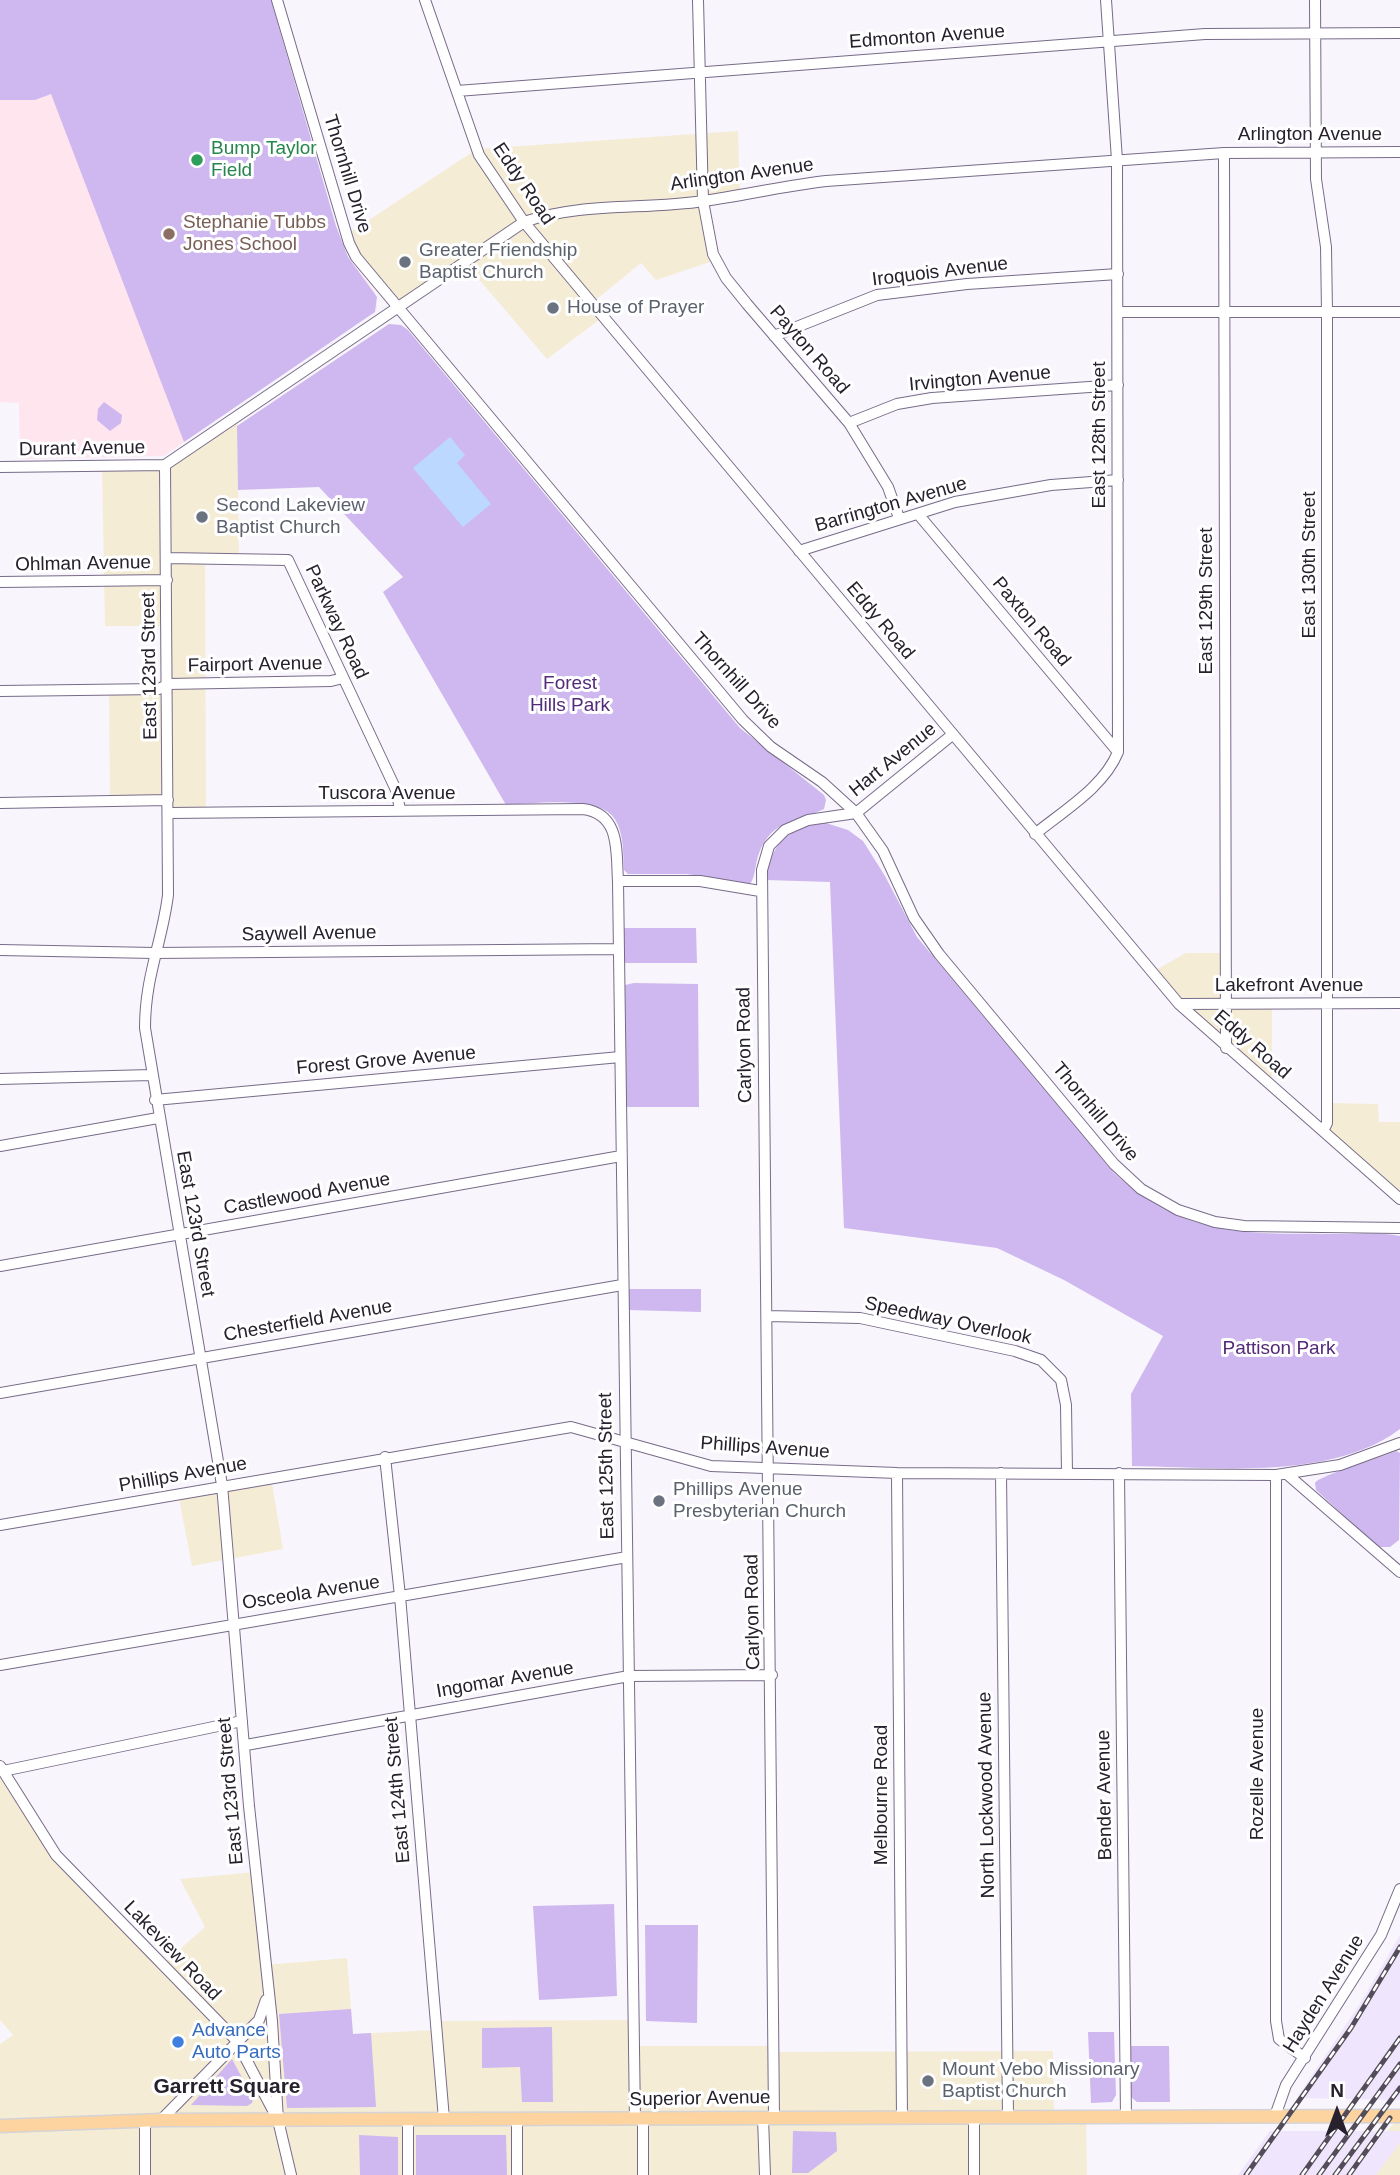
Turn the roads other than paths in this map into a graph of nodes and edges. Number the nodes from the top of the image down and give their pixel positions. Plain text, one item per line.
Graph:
1 (277, 0) edge
2 (425, 0) edge
3 (698, 0) edge
4 (1106, 0) edge
5 (1315, 0) edge
6 (1400, 33) edge
7 (1315, 35) junction
8 (1110, 41) junction
9 (701, 71) junction
10 (457, 91) junction
11 (1315, 152) junction
12 (1400, 152) edge
13 (1224, 153) junction
14 (1117, 160) junction
15 (703, 201) junction
16 (524, 222) junction
17 (1118, 274) junction
18 (397, 309) junction
19 (1118, 312) junction
20 (1224, 312) junction
21 (1327, 312) junction
22 (1400, 312) edge
23 (774, 337) junction
24 (1118, 385) junction
25 (849, 423) junction
26 (165, 465) junction
27 (0, 467) edge
28 (1118, 480) junction
29 (918, 514) junction
30 (899, 518) junction
31 (799, 551) junction
32 (166, 558) junction
33 (167, 580) junction
34 (0, 582) edge
35 (343, 678) junction
36 (168, 684) junction
37 (0, 691) edge
38 (952, 735) junction
39 (1118, 752) junction
40 (169, 800) junction
41 (0, 803) edge
42 (400, 811) junction
43 (169, 813) junction
44 (856, 813) junction
45 (603, 816) joint
46 (1035, 834) junction
47 (618, 881) junction
48 (760, 891) junction
49 (619, 949) junction
50 (0, 950) edge
51 (154, 953) junction
52 (1400, 1003) edge
53 (1179, 1004) junction
54 (1225, 1004) junction
55 (1327, 1004) junction
56 (1226, 1048) junction
57 (620, 1057) junction
58 (151, 1075) junction
59 (0, 1079) edge
60 (155, 1100) junction
61 (158, 1118) junction
62 (1323, 1130) junction
63 (0, 1146) edge
64 (621, 1156) junction
65 (1400, 1199) edge
66 (1400, 1228) edge
67 (179, 1234) junction
68 (0, 1266) edge
69 (622, 1285) junction
70 (767, 1316) junction
71 (201, 1358) junction
72 (0, 1394) edge
73 (623, 1442) junction
74 (1400, 1443) edge
75 (385, 1457) junction
76 (768, 1470) junction
77 (897, 1473) junction
78 (1000, 1473) junction
79 (1067, 1473) junction
80 (1119, 1473) junction
81 (1276, 1475) junction
82 (1287, 1475) junction
83 (222, 1485) junction
84 (0, 1525) edge
85 (627, 1557) junction
86 (1400, 1572) edge
87 (400, 1596) junction
88 (234, 1623) junction
89 (0, 1665) edge
90 (772, 1675) junction
91 (629, 1676) junction
92 (409, 1715) junction
93 (243, 1721) junction
94 (246, 1745) junction
95 (2, 1768) edge
96 (1400, 1889) edge
97 (267, 1989) junction
98 (236, 2040) junction
99 (1305, 2058) junction
100 (1275, 2116) junction
101 (1400, 2116) edge
102 (1008, 2117) junction
103 (1126, 2117) junction
104 (769, 2118) junction
105 (902, 2118) junction
106 (974, 2118) junction
107 (408, 2119) junction
108 (443, 2119) junction
109 (517, 2119) junction
110 (639, 2119) junction
111 (145, 2120) junction
112 (161, 2120) junction
113 (278, 2120) junction
114 (0, 2126) edge
115 (145, 2175) edge
116 (291, 2175) edge
117 (408, 2175) edge
118 (517, 2175) edge
119 (643, 2175) edge
120 (765, 2175) edge
121 (974, 2175) edge

1 - 18 street, Thornhill Drive
2 - 10 street, Eddy Road
3 - 9 street
4 - 8 street, East 128th Street
5 - 7 street, East 130th Street
6 - 7 street, Edmonton Avenue
7 - 8 street, Edmonton Avenue
7 - 11 street, East 130th Street
8 - 9 street, Edmonton Avenue
8 - 14 street, East 128th Street
9 - 10 street, Edmonton Avenue
9 - 15 street
10 - 16 street, Eddy Road
11 - 12 street, Arlington Avenue
11 - 13 street, Arlington Avenue
11 - 21 street, East 130th Street
13 - 14 street, Arlington Avenue
13 - 20 street, East 129th Street
14 - 15 street, Arlington Avenue
14 - 17 street, East 128th Street
15 - 16 street, Arlington Avenue
15 - 23 street, Payton Road
16 - 18 street, Arlington Avenue
16 - 31 street, Eddy Road
17 - 19 street, East 128th Street
17 - 23 street, Iroquois Avenue
18 - 26 street, Arlington Avenue
18 - 44 street, Thornhill Drive
19 - 20 street
19 - 24 street, East 128th Street
20 - 21 street
20 - 54 street, East 129th Street
21 - 22 street
21 - 55 street, East 130th Street
23 - 25 street, Payton Road
24 - 25 street, Irvington Avenue
24 - 28 street, East 128th Street
25 - 30 street, Payton Road
26 - 27 street, Durant Avenue
26 - 32 street, East 123rd Street
28 - 29 street, Barrington Avenue
28 - 39 street, East 128th Street
29 - 30 street, Barrington Avenue
29 - 39 street, Paxton Road
30 - 31 street, Barrington Avenue
31 - 38 street, Eddy Road
32 - 33 street, East 123rd Street
32 - 35 street, Parkway Road
33 - 34 street, Ohlman Avenue
33 - 36 street, East 123rd Street
35 - 36 street, Fairport Avenue
35 - 42 street, Parkway Road
36 - 37 street, Fairport Avenue
36 - 40 street, East 123rd Street
38 - 44 street, Hart Avenue
38 - 46 street, Eddy Road
39 - 46 street
40 - 41 street
40 - 43 street, East 123rd Street
42 - 43 street, Tuscora Avenue
42 - 45 street, Tuscora Avenue
43 - 51 street, East 123rd Street
44 - 48 street, Carlyon Road
44 - 66 street, Thornhill Drive
45 - 47 street, East 125th Street
46 - 53 street, Eddy Road
47 - 48 street
47 - 49 street, East 125th Street
48 - 70 street, Carlyon Road
49 - 51 street, Saywell Avenue
49 - 57 street, East 125th Street
50 - 51 street, Saywell Avenue
51 - 58 street, East 123rd Street
52 - 55 street, Lakefront Avenue
53 - 54 street, Lakefront Avenue
53 - 56 street, Eddy Road
54 - 55 street, Lakefront Avenue
54 - 56 street, East 129th Street
55 - 62 street, East 130th Street
56 - 62 street, Eddy Road
57 - 60 street, Forest Grove Avenue
57 - 64 street, East 125th Street
58 - 59 street
58 - 60 street, East 123rd Street
60 - 61 street, East 123rd Street
61 - 63 street
61 - 67 street, East 123rd Street
62 - 65 street, Eddy Road
64 - 67 street, Castlewood Avenue
64 - 69 street, East 125th Street
67 - 68 street, Castlewood Avenue
67 - 71 street, East 123rd Street
69 - 71 street, Chesterfield Avenue
69 - 73 street, East 125th Street
70 - 76 street, Carlyon Road
70 - 79 street, Speedway Overlook
71 - 72 street, Chesterfield Avenue
71 - 83 street, East 123rd Street
73 - 75 street, Phillips Avenue
73 - 76 street, Phillips Avenue
73 - 85 street, East 125th Street
74 - 82 street, Phillips Avenue
75 - 83 street, Phillips Avenue
75 - 87 street, East 124th Street
76 - 77 street, Phillips Avenue
76 - 90 street, Carlyon Road
77 - 78 street, Phillips Avenue
77 - 105 street, Melbourne Road
78 - 79 street, Phillips Avenue
78 - 102 street, North Lockwood Avenue
79 - 80 street, Phillips Avenue
80 - 81 street, Phillips Avenue
80 - 103 street, Bender Avenue
81 - 82 street, Phillips Avenue
81 - 99 street, Rozelle Avenue
82 - 86 street
83 - 84 street, Phillips Avenue
83 - 88 street, East 123rd Street
85 - 87 street, Osceola Avenue
85 - 91 street, East 125th Street
87 - 88 street, Osceola Avenue
87 - 92 street, East 124th Street
88 - 89 street, Osceola Avenue
88 - 93 street, East 123rd Street
90 - 91 street, Ingomar Avenue
90 - 104 street, Carlyon Road
91 - 92 street, Ingomar Avenue
91 - 110 street, East 125th Street
92 - 94 street, Ingomar Avenue
92 - 108 street, East 124th Street
93 - 94 street, East 123rd Street
93 - 95 street
94 - 97 street, East 123rd Street
95 - 98 street, Lakeview Road
96 - 99 street, Hayden Avenue
97 - 98 street
97 - 113 street, East 123rd Street
98 - 112 street
98 - 113 street, Lakeview Road
99 - 100 street, Hayden Avenue
100 - 101 main road, Superior Avenue
100 - 103 main road, Superior Avenue
102 - 103 main road, Superior Avenue
102 - 106 main road, Superior Avenue
104 - 105 main road, Superior Avenue
104 - 110 main road, Superior Avenue
104 - 120 street, Carlyon Road
105 - 106 main road, Superior Avenue
106 - 121 street
107 - 108 main road, Superior Avenue
107 - 113 main road, Superior Avenue
107 - 117 street
108 - 109 main road, Superior Avenue
109 - 110 main road, Superior Avenue
109 - 118 street
110 - 119 street, East 125th Street
111 - 112 main road, Superior Avenue
111 - 114 main road, Superior Avenue
111 - 115 street
112 - 113 main road, Superior Avenue
113 - 116 street, Lakeview Road

